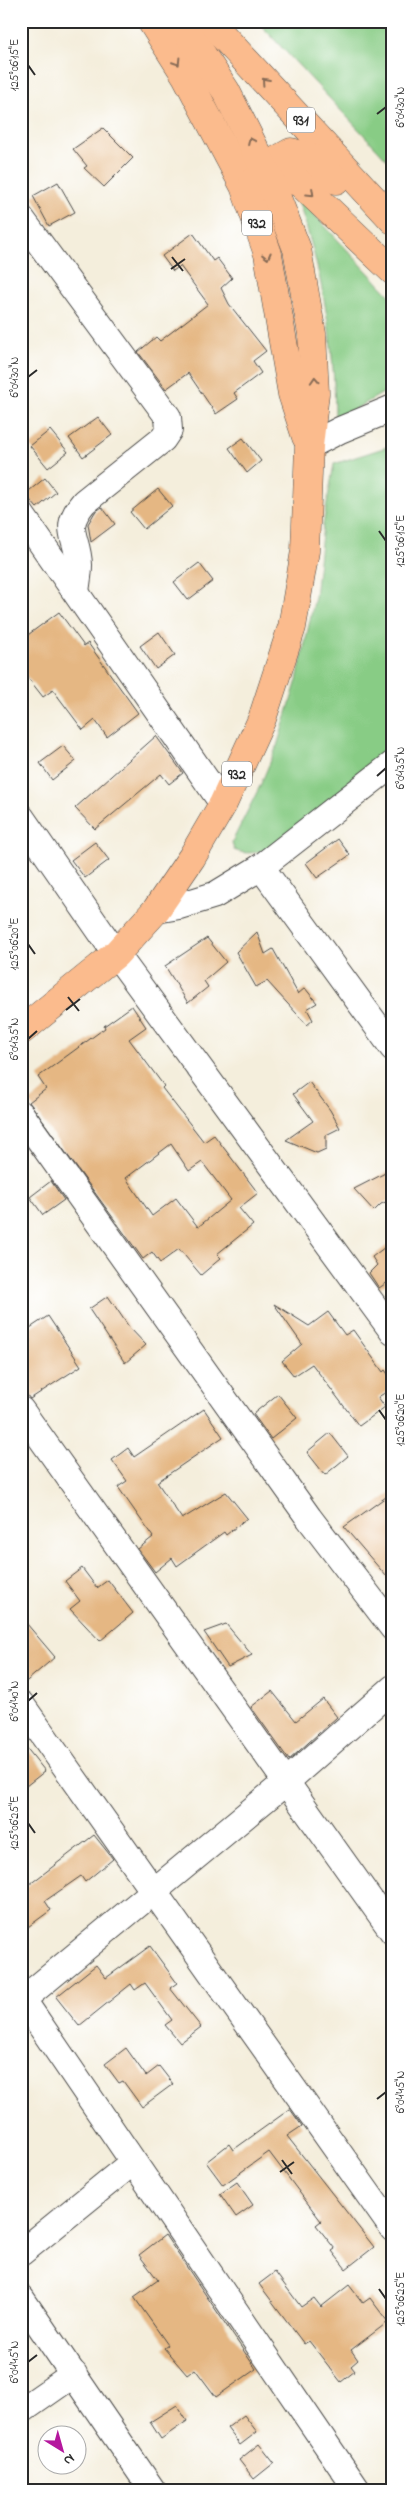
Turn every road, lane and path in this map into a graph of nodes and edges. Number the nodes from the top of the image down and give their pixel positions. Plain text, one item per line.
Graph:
1 (151, 21) edge
2 (180, 21) edge
3 (210, 21) edge
4 (256, 180) junction
5 (21, 218) edge
6 (393, 220) edge
7 (393, 242) edge
8 (393, 271) edge
9 (393, 408) edge
10 (309, 446) junction
11 (21, 514) edge
12 (76, 592) junction
13 (393, 764) edge
14 (223, 804) junction
15 (21, 817) edge
16 (261, 867) junction
17 (156, 910) junction
18 (116, 954) junction
19 (21, 1031) edge
20 (393, 1048) edge
21 (21, 1114) edge
22 (393, 1332) edge
23 (21, 1410) edge
24 (393, 1628) edge
25 (393, 1688) edge
26 (21, 1704) edge
27 (286, 1782) junction
28 (154, 1889) junction
29 (393, 1932) edge
30 (22, 1999) edge
31 (133, 2162) junction
32 (393, 2229) edge
33 (21, 2253) edge
34 (21, 2298) edge
35 (74, 2374) junction
36 (21, 2411) edge
37 (153, 2491) edge
38 (358, 2491) edge

1 -> 4 main road, 932
4 -> 2 main road, 932
6 -> 3 main road, 931
4 - 7 main road
4 -> 8 main road
4 - 10 main road, 932
5 - 12 street
9 - 10 street
10 - 14 main road, 932
11 - 12 street
12 - 14 street
13 - 16 street
14 - 17 main road, 932
15 - 18 street
16 - 17 street
16 - 20 street
17 - 18 main road, 932
18 - 19 main road, 932
18 - 22 street
21 - 24 street
23 - 27 street
25 - 27 street
26 - 28 street
27 - 28 street
27 - 29 street
28 - 30 street
28 - 32 street
30 - 31 street
31 - 33 street
31 - 38 street
34 - 35 street
35 - 36 street
35 - 37 street

